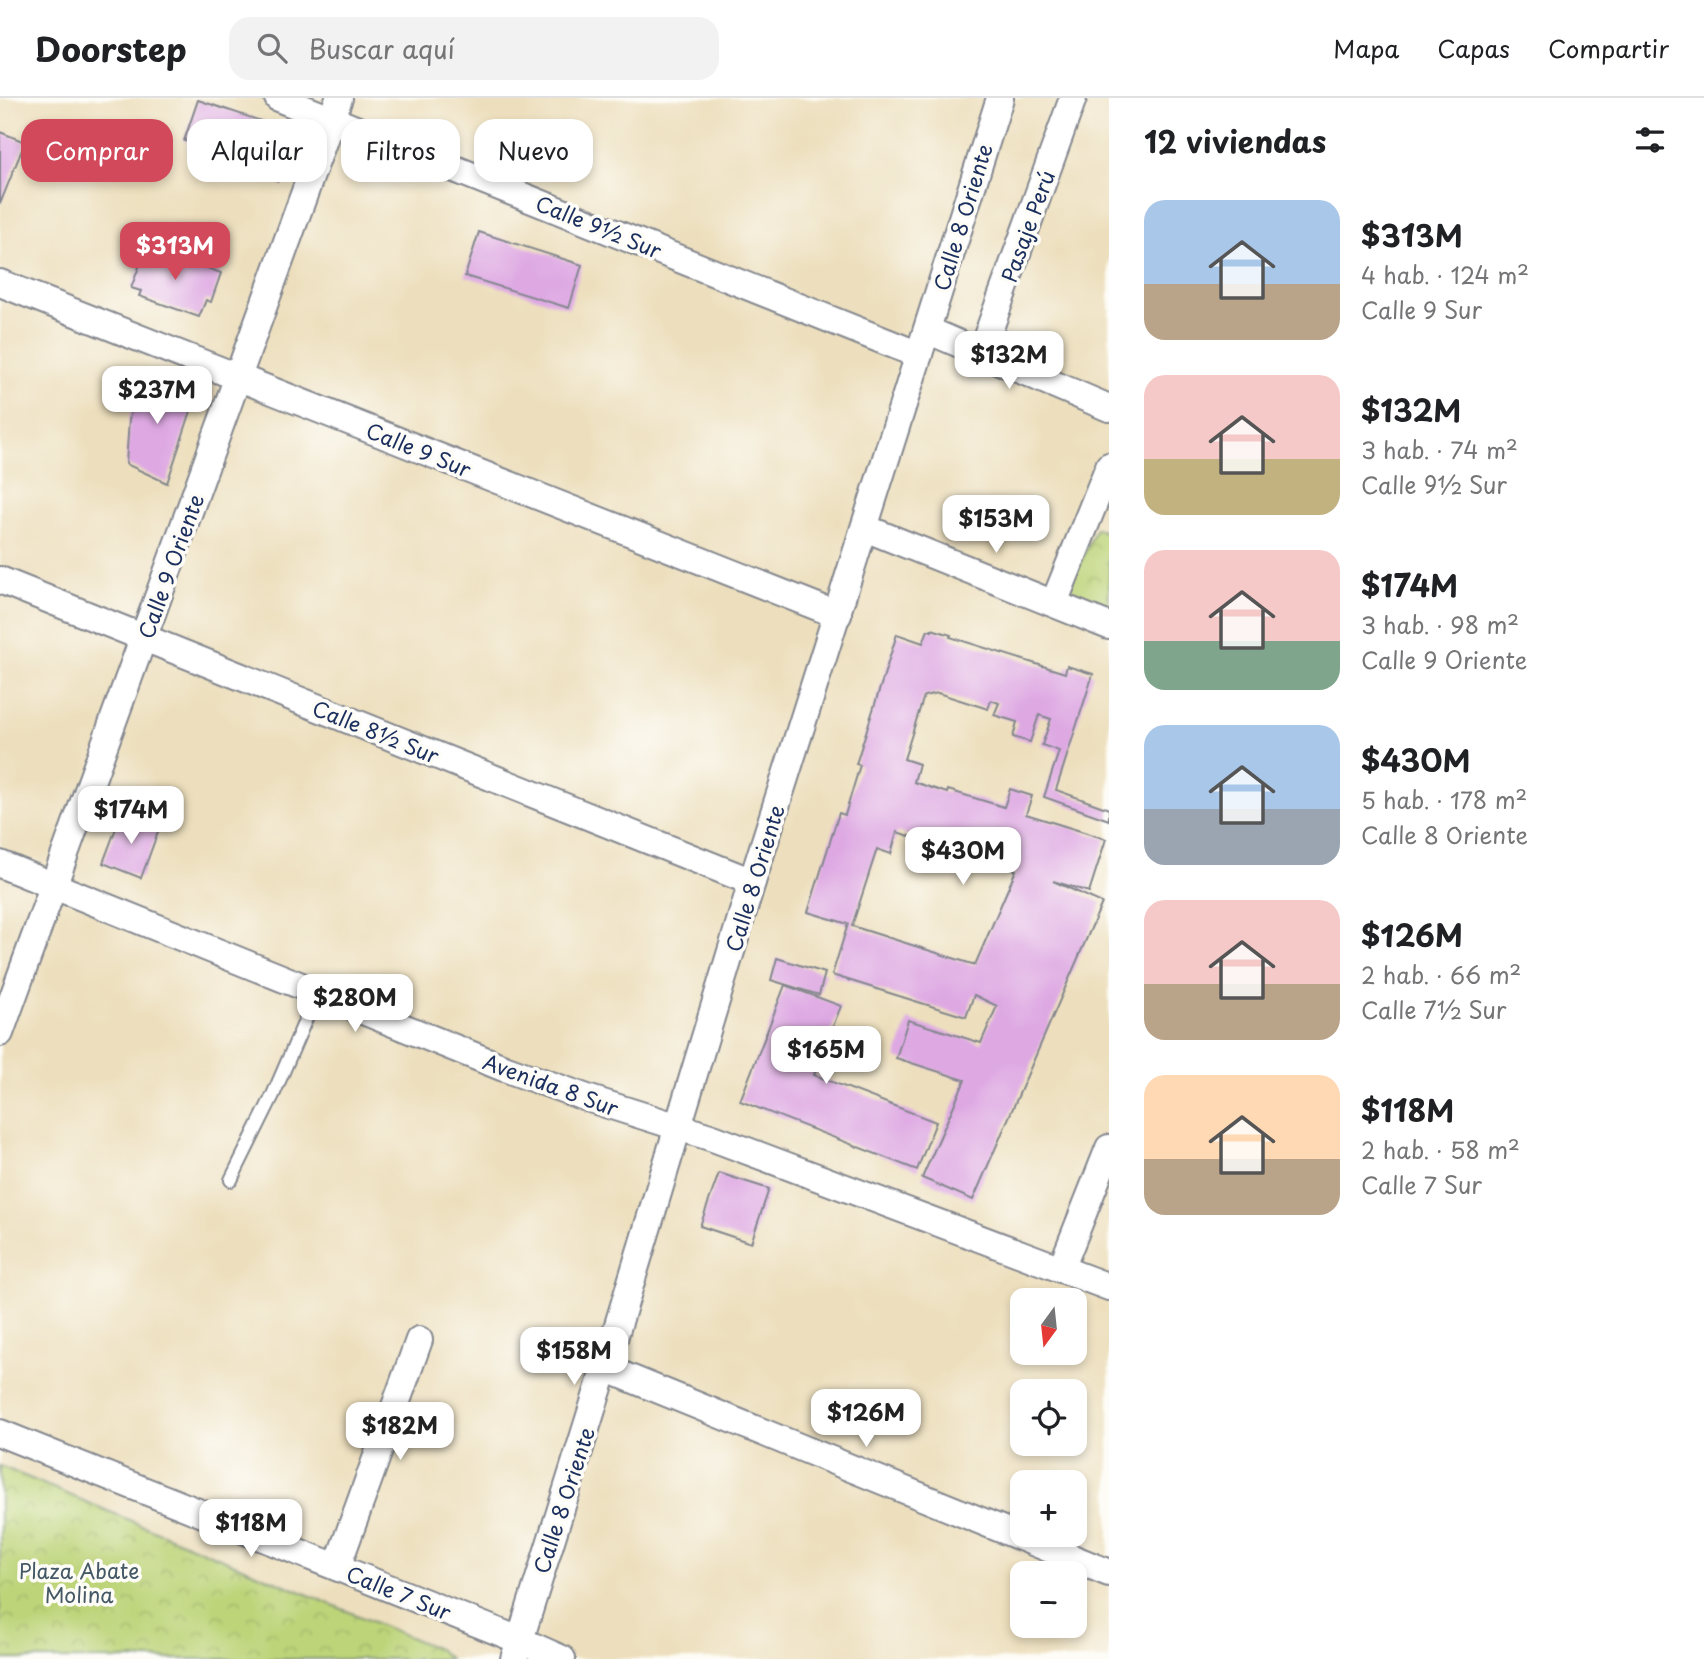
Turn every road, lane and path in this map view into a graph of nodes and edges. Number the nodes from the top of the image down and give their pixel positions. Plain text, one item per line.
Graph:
1 (278, 98) edge
2 (1000, 98) edge
3 (1073, 98) edge
4 (335, 109) edge
5 (0, 283) edge
6 (923, 343) junction
7 (981, 353) junction
8 (237, 377) junction
9 (1109, 408) edge
10 (1109, 467) edge
11 (865, 528) junction
12 (0, 580) edge
13 (1054, 603) junction
14 (838, 615) junction
15 (1109, 626) edge
16 (145, 637) junction
17 (0, 864) edge
18 (752, 882) junction
19 (53, 885) junction
20 (317, 993) junction
21 (0, 1033) edge
22 (678, 1128) junction
23 (1109, 1148) edge
24 (231, 1180) dead end
25 (1061, 1269) junction
26 (1109, 1287) edge
27 (419, 1340) dead end
28 (605, 1368) junction
29 (0, 1433) edge
30 (337, 1567) junction
31 (1109, 1573) edge
32 (516, 1649) edge
33 (562, 1659) edge

1 - 4 street, Calle 9½ Sur
2 - 6 street, Calle 8 Oriente
3 - 7 street, Pasaje Perú
4 - 6 street, Calle 9½ Sur
4 - 8 street, Calle 9 Oriente
5 - 8 street, Calle 9 Sur
6 - 7 street, Calle 9½ Sur
6 - 11 street, Calle 8 Oriente
7 - 9 street, Calle 9½ Sur
8 - 14 street, Calle 9 Sur
8 - 16 street, Calle 9 Oriente
10 - 13 street
11 - 13 street
11 - 14 street, Calle 8 Oriente
12 - 16 street, Calle 8½ Sur
13 - 15 street
14 - 18 street, Calle 8 Oriente
16 - 18 street, Calle 8½ Sur
16 - 19 street, Calle 9 Oriente
17 - 19 street, Avenida 8 Sur
18 - 22 street, Calle 8 Oriente
19 - 20 street, Avenida 8 Sur
19 - 21 street, Calle 9 Oriente
20 - 22 street, Avenida 8 Sur
20 - 24 lane
22 - 25 street, Avenida 8 Sur
22 - 28 street, Calle 8 Oriente
23 - 25 street
25 - 26 street, Avenida 8 Sur
27 - 30 street
28 - 31 street
28 - 32 street, Calle 8 Oriente
29 - 30 street, Calle 7 Sur
30 - 32 street, Calle 7 Sur
32 - 33 street, Calle 7 Sur

